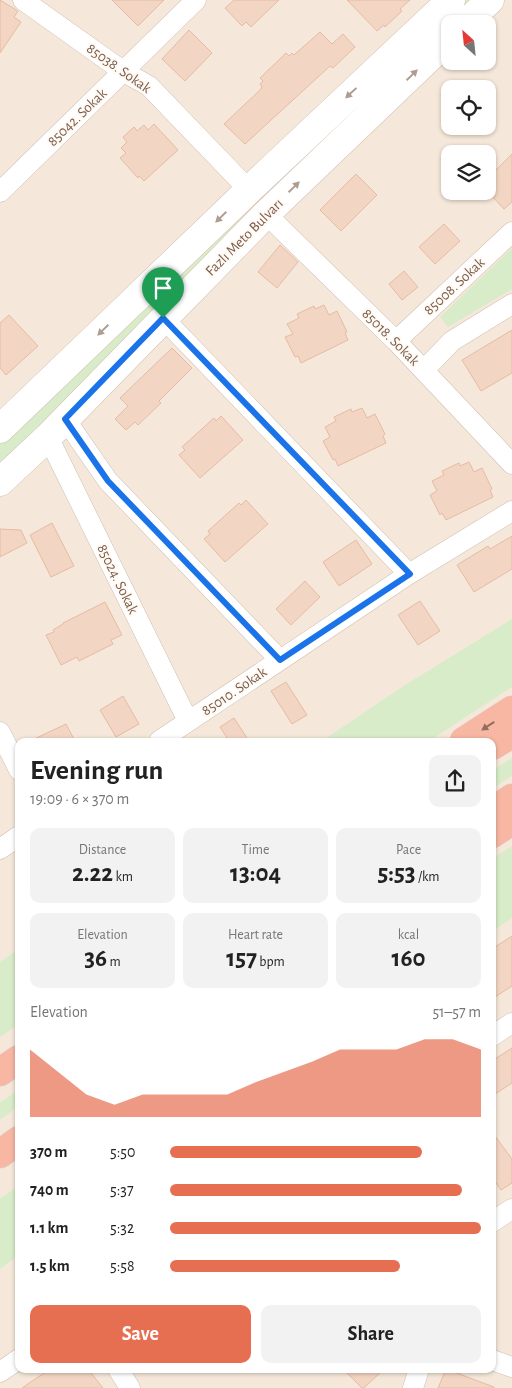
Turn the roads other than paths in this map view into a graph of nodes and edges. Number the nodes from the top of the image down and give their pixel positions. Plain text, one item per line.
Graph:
1 (23, 0) edge
2 (196, 0) edge
3 (450, 0) edge
4 (490, 0) edge
5 (474, 15) edge
6 (441, 47) edge
7 (124, 72) junction
8 (248, 190) junction
9 (0, 192) edge
10 (266, 214) junction
11 (512, 232) edge
12 (512, 304) edge
13 (163, 318) junction
14 (396, 341) junction
15 (424, 370) junction
16 (0, 428) edge
17 (57, 428) junction
18 (512, 464) edge
19 (0, 482) edge
20 (512, 511) edge
21 (410, 574) junction
22 (280, 660) junction
23 (512, 710) edge
24 (188, 722) junction
25 (0, 732) edge
26 (512, 734) edge
27 (164, 738) edge
28 (469, 738) edge
29 (496, 744) edge
30 (15, 762) edge
31 (512, 798) edge
32 (496, 808) edge
33 (512, 821) edge
34 (496, 831) edge
35 (15, 839) edge
36 (0, 849) edge
37 (512, 1023) edge
38 (496, 1033) edge
39 (15, 1062) edge
40 (0, 1072) edge
41 (15, 1143) edge
42 (0, 1154) edge
43 (512, 1209) edge
44 (496, 1219) edge
45 (496, 1361) edge
46 (15, 1362) edge
47 (512, 1367) edge
48 (0, 1372) edge
49 (121, 1373) edge
50 (418, 1373) edge
51 (130, 1388) edge
52 (412, 1388) edge

1 - 7 street, 85038. Sokak
2 - 7 street, 85042. Sokak
3 -> 8 main road, Fazlı Meto Bulvarı
4 - 5 main road
10 -> 6 main road, Fazlı Meto Bulvarı
7 - 8 street, 85038. Sokak
7 - 9 street, 85042. Sokak
8 -> 16 main road, Fazlı Meto Bulvarı
10 - 13 main road, Fazlı Meto Bulvarı
10 - 14 street, 85018. Sokak
11 - 14 street, 85008. Sokak
12 - 15 street
13 - 17 main road, Fazlı Meto Bulvarı
13 - 21 street
14 - 15 street, 85018. Sokak
15 - 18 street, 85018. Sokak
17 - 19 main road, Fazlı Meto Bulvarı
17 - 22 street
17 - 24 street, 85024. Sokak
20 - 21 street, 85010. Sokak
21 - 22 street, 85010. Sokak
22 - 24 street, 85010. Sokak
23 -> 28 highway
24 - 27 street, 85010. Sokak
25 - 30 street
26 - 29 highway
31 - 32 highway
33 - 34 highway
35 - 36 street
37 - 38 street
39 - 40 highway
41 - 42 highway
43 - 44 street
45 - 47 street
46 - 48 street
49 - 51 street
50 - 52 street

